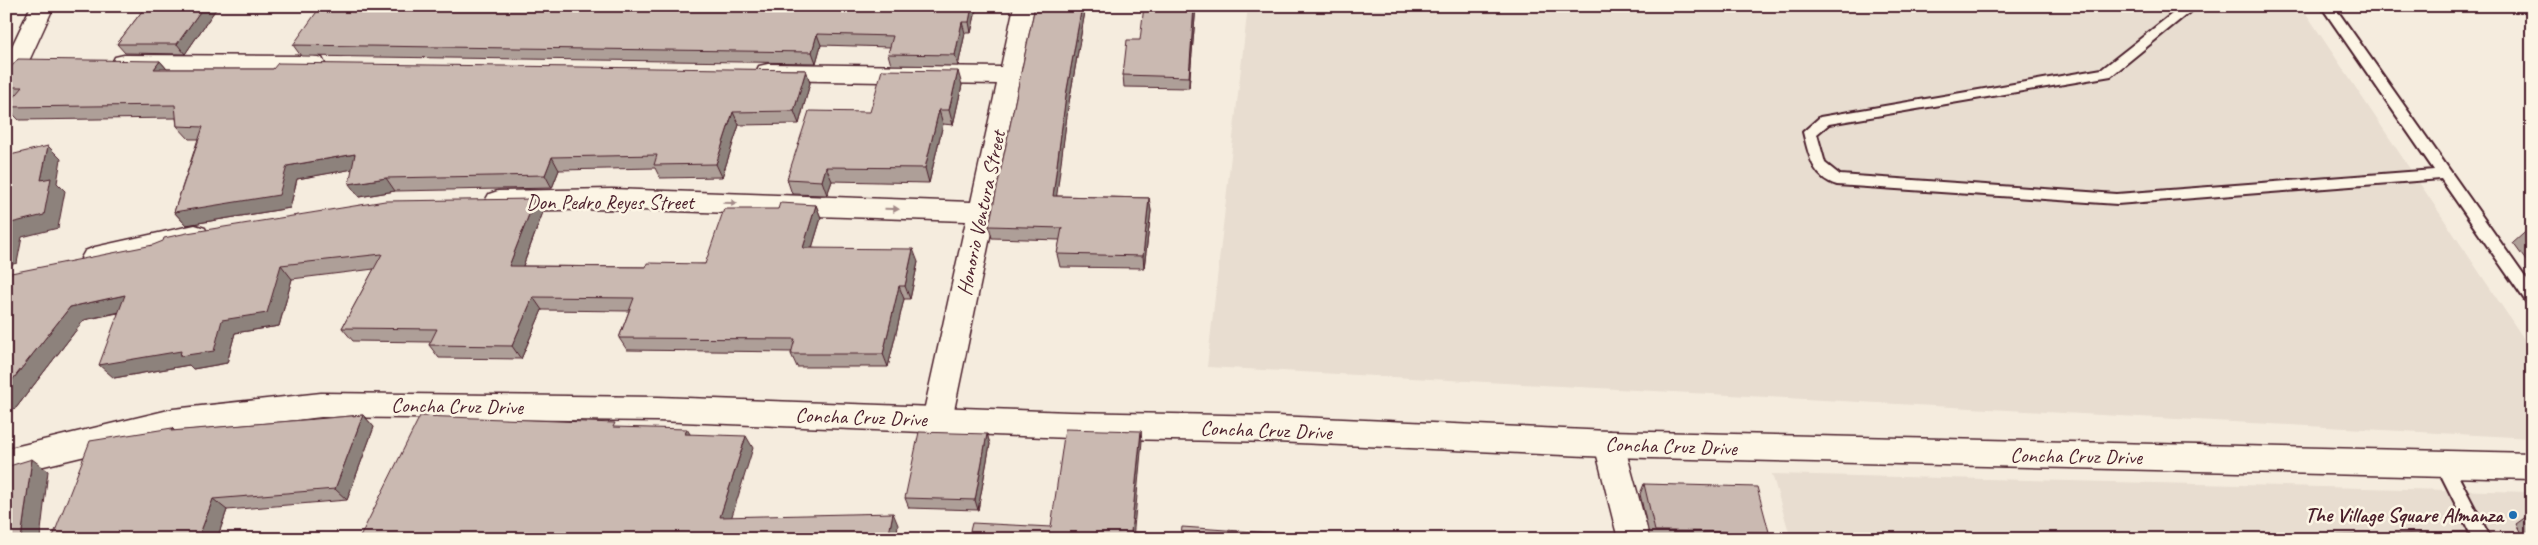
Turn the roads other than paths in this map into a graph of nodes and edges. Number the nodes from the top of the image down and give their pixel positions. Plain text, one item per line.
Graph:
1 (43, 6) edge
2 (1026, 6) edge
3 (2191, 6) edge
4 (2327, 6) edge
5 (17, 62) junction
6 (44, 62) edge
7 (101, 62) edge
8 (334, 65) edge
9 (749, 71) edge
10 (1011, 76) junction
11 (6, 85) edge
12 (2444, 174) junction
13 (469, 202) edge
14 (982, 212) junction
15 (219, 230) edge
16 (74, 263) edge
17 (2532, 299) edge
18 (937, 420) junction
19 (1609, 444) junction
20 (6, 462) edge
21 (2444, 465) junction
22 (2532, 466) edge
23 (1634, 539) edge
24 (2482, 539) edge

1 - 5 street
2 - 10 street, Honorio Ventura Street
3 - 12 lane
4 - 12 lane
5 - 6 street
5 - 11 street
7 - 8 street
9 - 10 street
10 - 14 street, Honorio Ventura Street
12 - 17 lane
13 -> 14 street, Don Pedro Reyes Street
14 - 18 street, Honorio Ventura Street
15 - 16 street
18 - 19 street, Concha Cruz Drive
18 - 20 street, Concha Cruz Drive
19 - 21 street, Concha Cruz Drive
19 - 23 street
21 - 22 street, Concha Cruz Drive
21 - 24 lane

